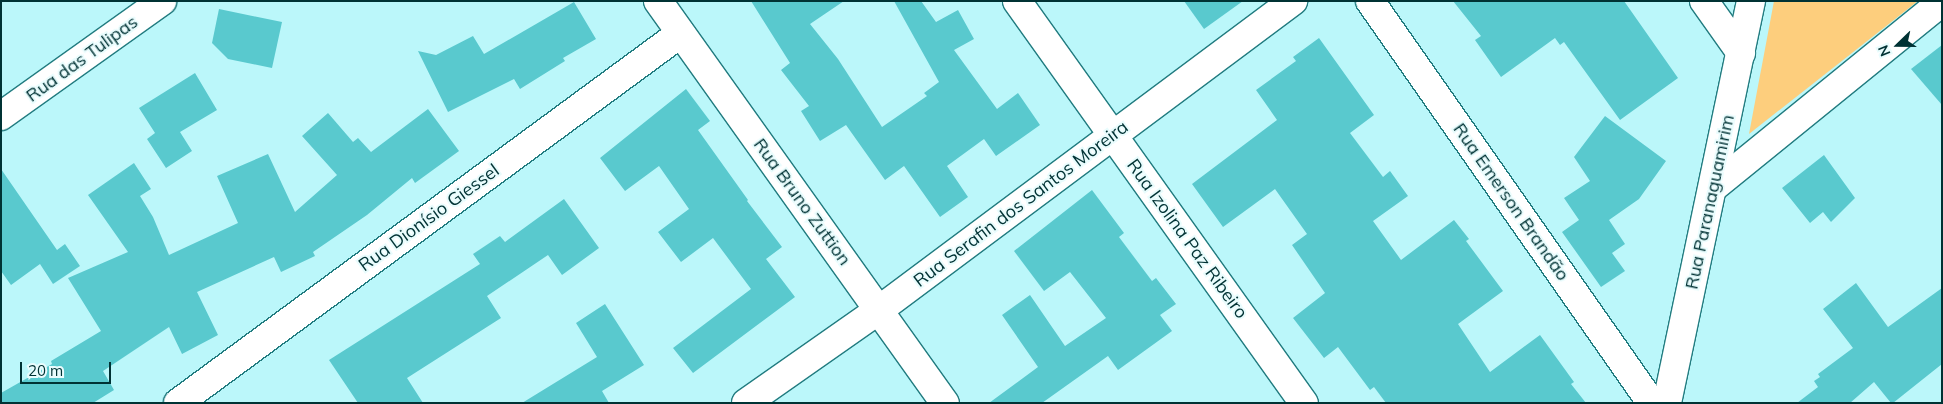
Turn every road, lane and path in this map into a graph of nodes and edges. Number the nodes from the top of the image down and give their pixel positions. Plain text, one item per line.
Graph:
1 (162, 1) edge
2 (658, 1) edge
3 (1017, 1) edge
4 (1293, 1) edge
5 (1370, 1) edge
6 (1704, 1) edge
7 (1751, 1) edge
8 (1942, 2) edge
9 (680, 33) junction
10 (1741, 53) junction
11 (1, 116) edge
12 (1112, 135) junction
13 (1714, 187) junction
14 (879, 310) junction
15 (178, 403) edge
16 (746, 403) edge
17 (945, 403) edge
18 (1304, 403) edge
19 (1652, 403) edge
20 (1667, 403) edge

1 - 11 street, Rua das Tulipas
2 - 9 street, Rua Bruno Zuttion
3 - 12 street, Rua Izolina Paz Ribeiro
4 - 12 street, Rua Serafin dos Santos Moreira
5 - 19 street, Rua Emerson Brandão
6 - 10 street
7 - 10 street, Rua Paranaguamirim
8 - 13 street
9 - 14 street, Rua Bruno Zuttion
9 - 15 street, Rua Dionísio Giessel
10 - 13 street, Rua Paranaguamirim
12 - 14 street, Rua Serafin dos Santos Moreira
12 - 18 street, Rua Izolina Paz Ribeiro
13 - 20 street, Rua Paranaguamirim
14 - 16 street, Rua Serafin dos Santos Moreira
14 - 17 street, Rua Bruno Zuttion

